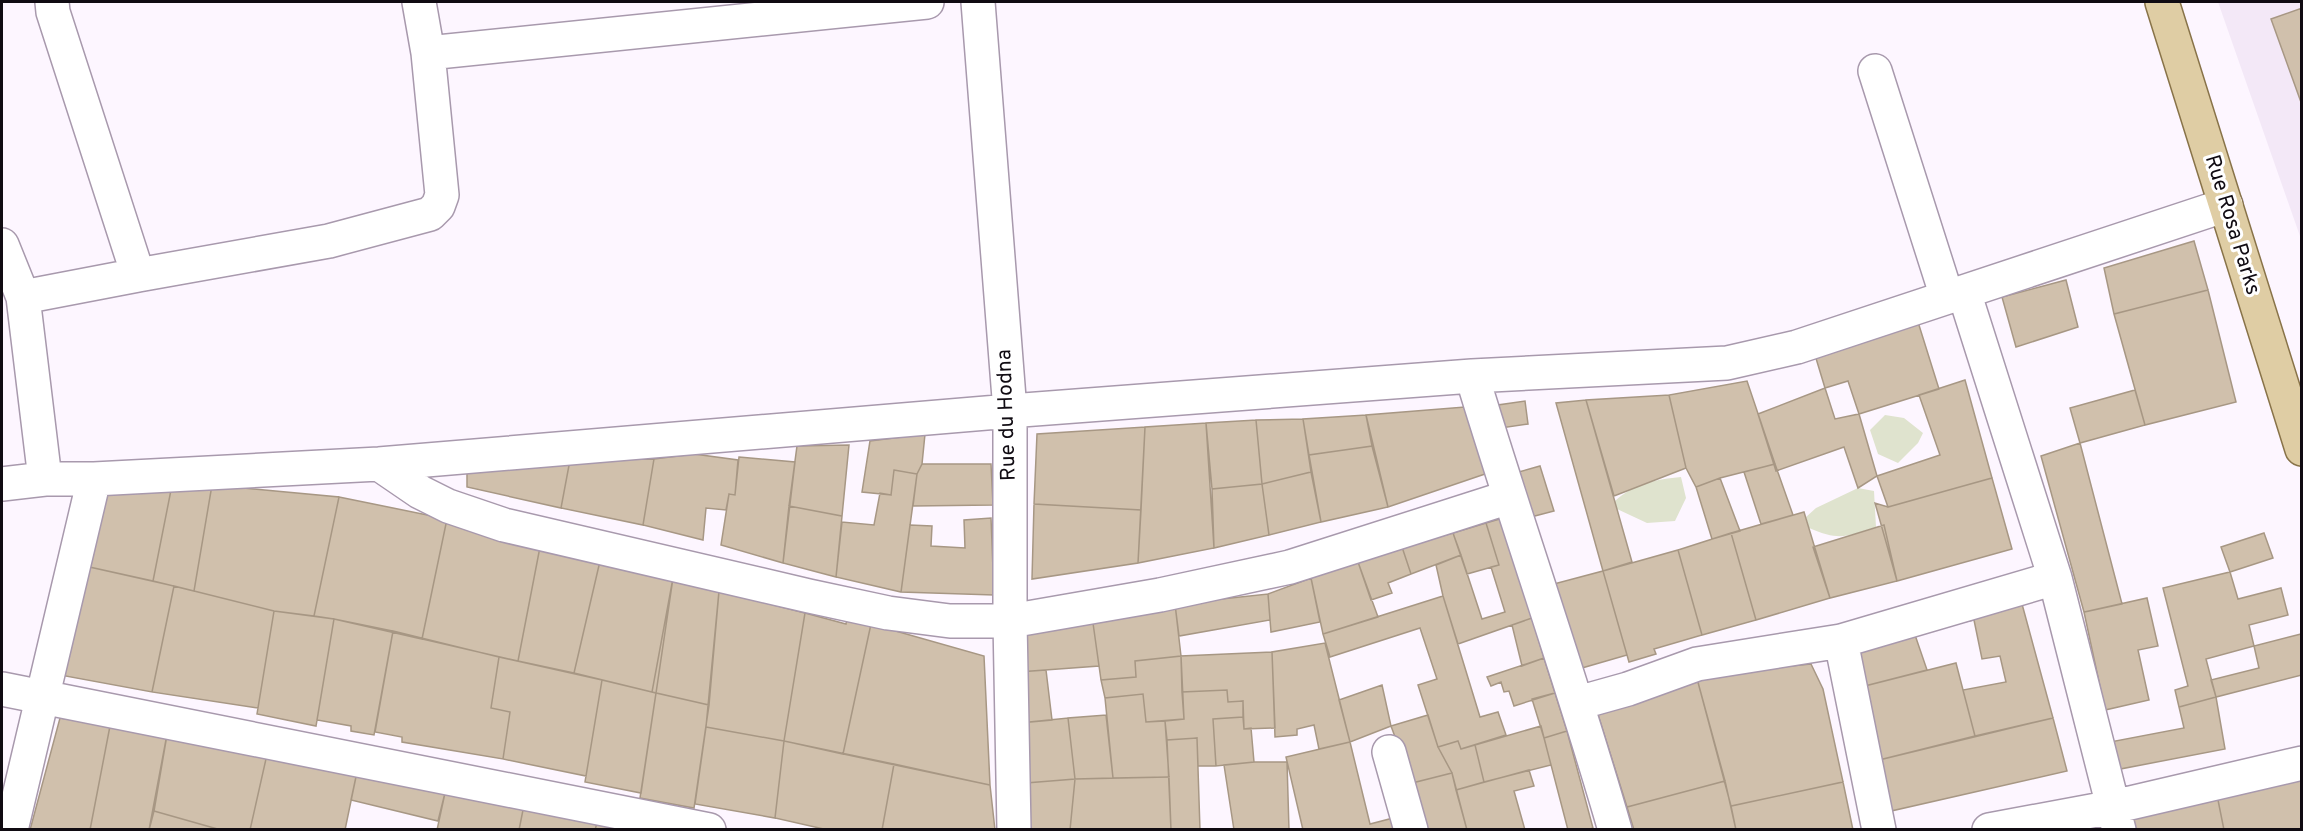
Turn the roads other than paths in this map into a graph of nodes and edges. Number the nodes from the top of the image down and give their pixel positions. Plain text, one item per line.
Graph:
1 (52, 2) edge
2 (419, 2) edge
3 (927, 2) edge
4 (978, 2) edge
5 (2162, 2) edge
6 (428, 53) junction
7 (1875, 71) dead end
8 (2226, 205) junction
9 (2, 245) edge
10 (138, 275) junction
11 (1956, 295) junction
12 (23, 297) junction
13 (1473, 376) junction
14 (1010, 411) junction
15 (2301, 449) edge
16 (380, 464) junction
17 (45, 479) junction
18 (94, 479) junction
19 (2, 484) edge
20 (1509, 497) junction
21 (2055, 578) junction
22 (1010, 621) junction
23 (1841, 641) junction
24 (2, 689) edge
25 (43, 696) junction
26 (1578, 703) junction
27 (1389, 752) dead end
28 (2301, 763) edge
29 (2116, 818) edge
30 (11, 830) edge
31 (709, 830) edge
32 (1014, 830) edge
33 (1411, 830) edge
34 (1615, 830) edge
35 (1879, 830) edge
36 (1989, 830) edge

1 - 10 street
2 - 6 street
3 - 6 street
4 - 14 street, Rue du Hodna
5 - 8 main road, Rue Rosa Parks
6 - 10 street
7 - 11 street
8 - 11 street
8 - 15 main road, Rue Rosa Parks
9 - 12 street
10 - 12 street
11 - 13 street
11 - 21 street
12 - 17 street
13 - 14 street
13 - 20 street
14 - 16 street
14 - 22 street, Rue du Hodna
16 - 18 street
16 - 22 street
17 - 18 street
17 - 19 street
18 - 25 street
20 - 22 street
20 - 26 street
21 - 23 street
21 - 29 street
22 - 32 street, Rue du Hodna
23 - 26 street
23 - 35 street
24 - 25 street
25 - 30 street
25 - 31 street
26 - 34 street
27 - 33 street
28 - 29 street
29 - 36 street

